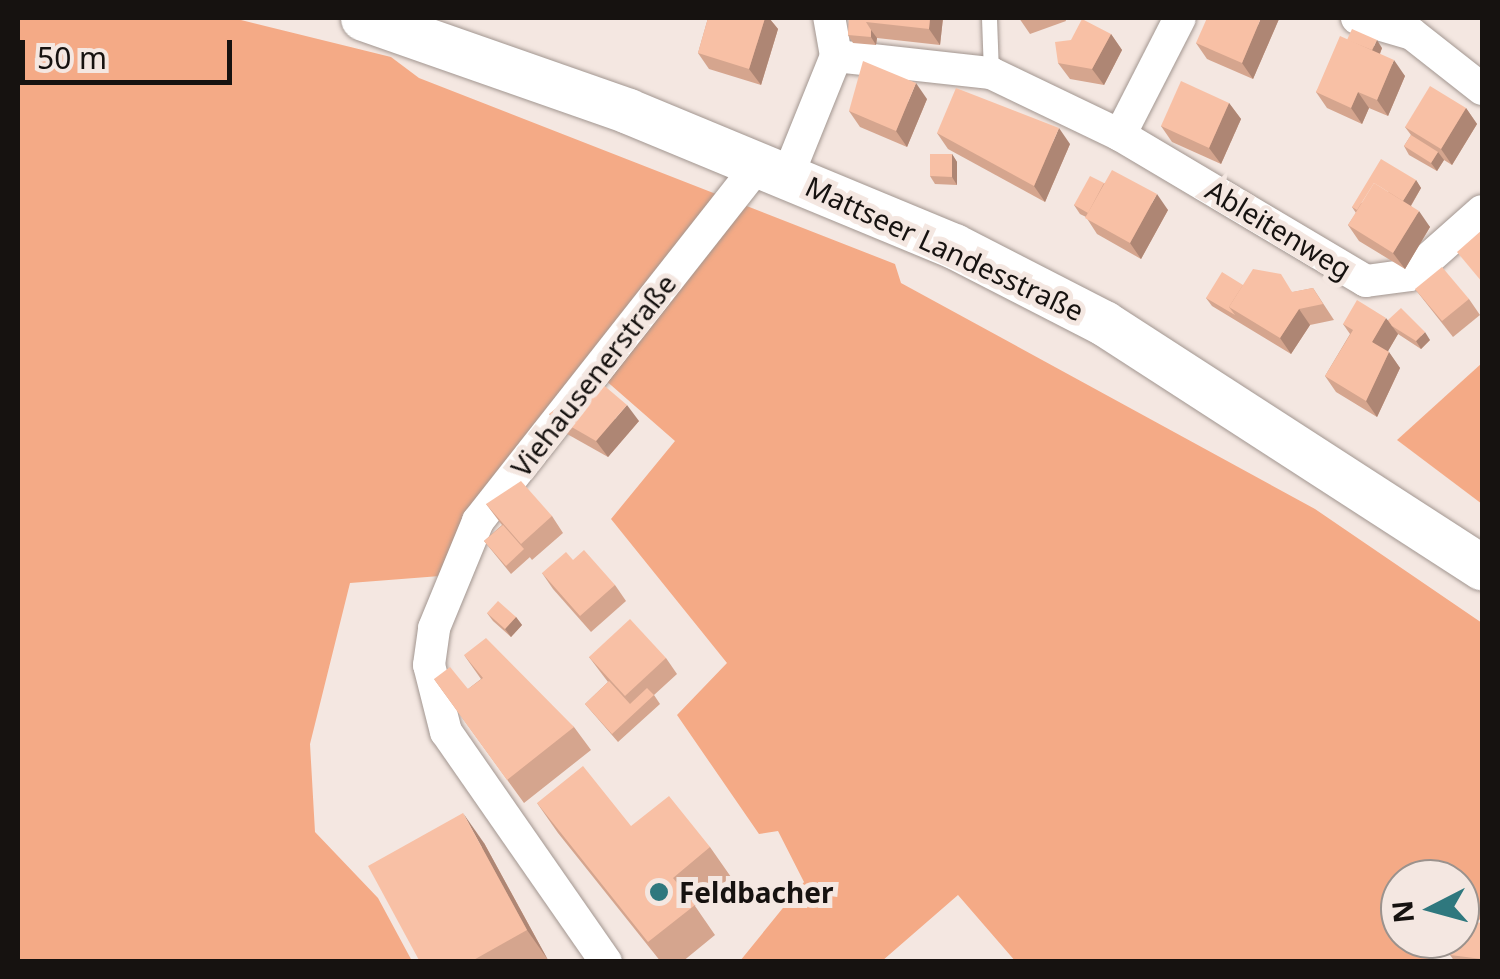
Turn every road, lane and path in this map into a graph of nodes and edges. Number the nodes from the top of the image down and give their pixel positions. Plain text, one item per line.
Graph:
1 (363, 18) edge
2 (829, 18) edge
3 (989, 18) edge
4 (1180, 18) edge
5 (1357, 18) edge
6 (836, 56) junction
7 (1447, 56) junction
8 (1482, 60) edge
9 (992, 74) junction
10 (1482, 89) edge
11 (1120, 135) junction
12 (774, 169) junction
13 (1482, 211) edge
14 (1482, 568) edge
15 (606, 962) edge

1 - 12 main road, Mattseer Landesstraße
2 - 6 street
3 - 9 lane
4 - 11 street
5 - 7 street
6 - 9 street, Ableitenweg
6 - 12 street, Viehausenerstraße
7 - 8 street
7 - 10 street
9 - 11 street, Ableitenweg
11 - 13 street, Ableitenweg
12 - 14 main road, Mattseer Landesstraße
12 - 15 street, Viehausenerstraße

